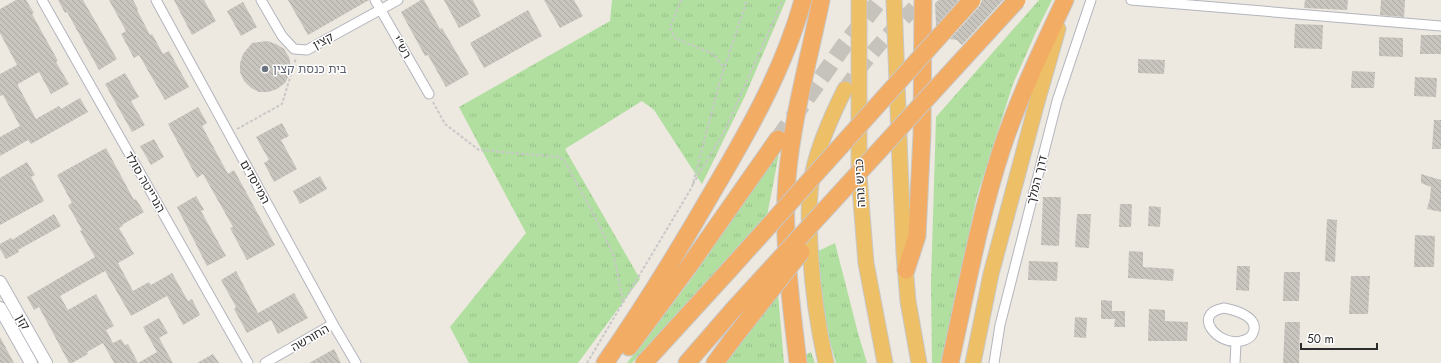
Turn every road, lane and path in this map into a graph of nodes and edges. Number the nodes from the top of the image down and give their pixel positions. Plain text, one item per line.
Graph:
1 (42, 0) edge
2 (156, 0) edge
3 (261, 0) edge
4 (376, 0) edge
5 (398, 0) edge
6 (681, 0) edge
7 (747, 0) edge
8 (783, 0) edge
9 (803, 0) edge
10 (821, 0) edge
11 (859, 0) edge
12 (894, 0) edge
13 (923, 0) edge
14 (972, 0) edge
15 (1017, 0) edge
16 (1066, 0) edge
17 (1091, 0) edge
18 (1131, 0) edge
19 (381, 10) junction
20 (1441, 26) edge
21 (299, 49) junction
22 (724, 68) junction
23 (845, 89) tunnel mouth
24 (429, 94) joint
25 (895, 133) junction
26 (229, 134) junction
27 (778, 139) tunnel mouth
28 (692, 187) junction
29 (906, 270) junction
30 (0, 282) edge
31 (624, 302) junction
32 (0, 308) edge
33 (4, 323) edge
34 (333, 324) junction
35 (1236, 343) junction
36 (31, 363) edge
37 (46, 363) edge
38 (248, 363) edge
39 (265, 363) edge
40 (356, 363) edge
41 (587, 363) edge
42 (605, 363) edge
43 (616, 363) edge
44 (644, 363) edge
45 (687, 363) edge
46 (714, 363) edge
47 (798, 363) edge
48 (826, 363) edge
49 (886, 363) edge
50 (919, 363) edge
51 (950, 363) edge
52 (973, 363) edge
53 (994, 363) edge
54 (1235, 363) edge

1 - 38 street, הנרייטה סולד
2 - 26 street, המייסדים
3 - 21 street, קצין
4 - 19 street, רש"י
5 - 19 street, קצין
6 - 22 path
7 - 22 path
8 - 28 path
9 - 42 highway
10 - 47 highway
11 - 49 highway, כביש גהה
12 - 29 highway
13 - 29 highway
14 - 44 highway, bridge
15 - 25 highway, bridge
16 - 51 highway
16 - 52 highway
17 - 53 street, דרך המלך
18 - 20 street
19 - 21 street, קצין
19 - 24 street, רש"י
21 - 26 path
22 - 28 path
23 - 48 highway
24 - 31 path
25 - 45 highway, bridge
25 - 46 highway, bridge
26 - 34 street, המייסדים
27 - 43 highway
28 - 31 path
29 - 50 highway
30 - 37 street, קזן
31 - 41 path
32 - 33 street, קזן
33 - 36 street, קזן
34 - 39 street, החורשה
34 - 40 street, המייסדים
35 - 35 street
35 - 54 street

